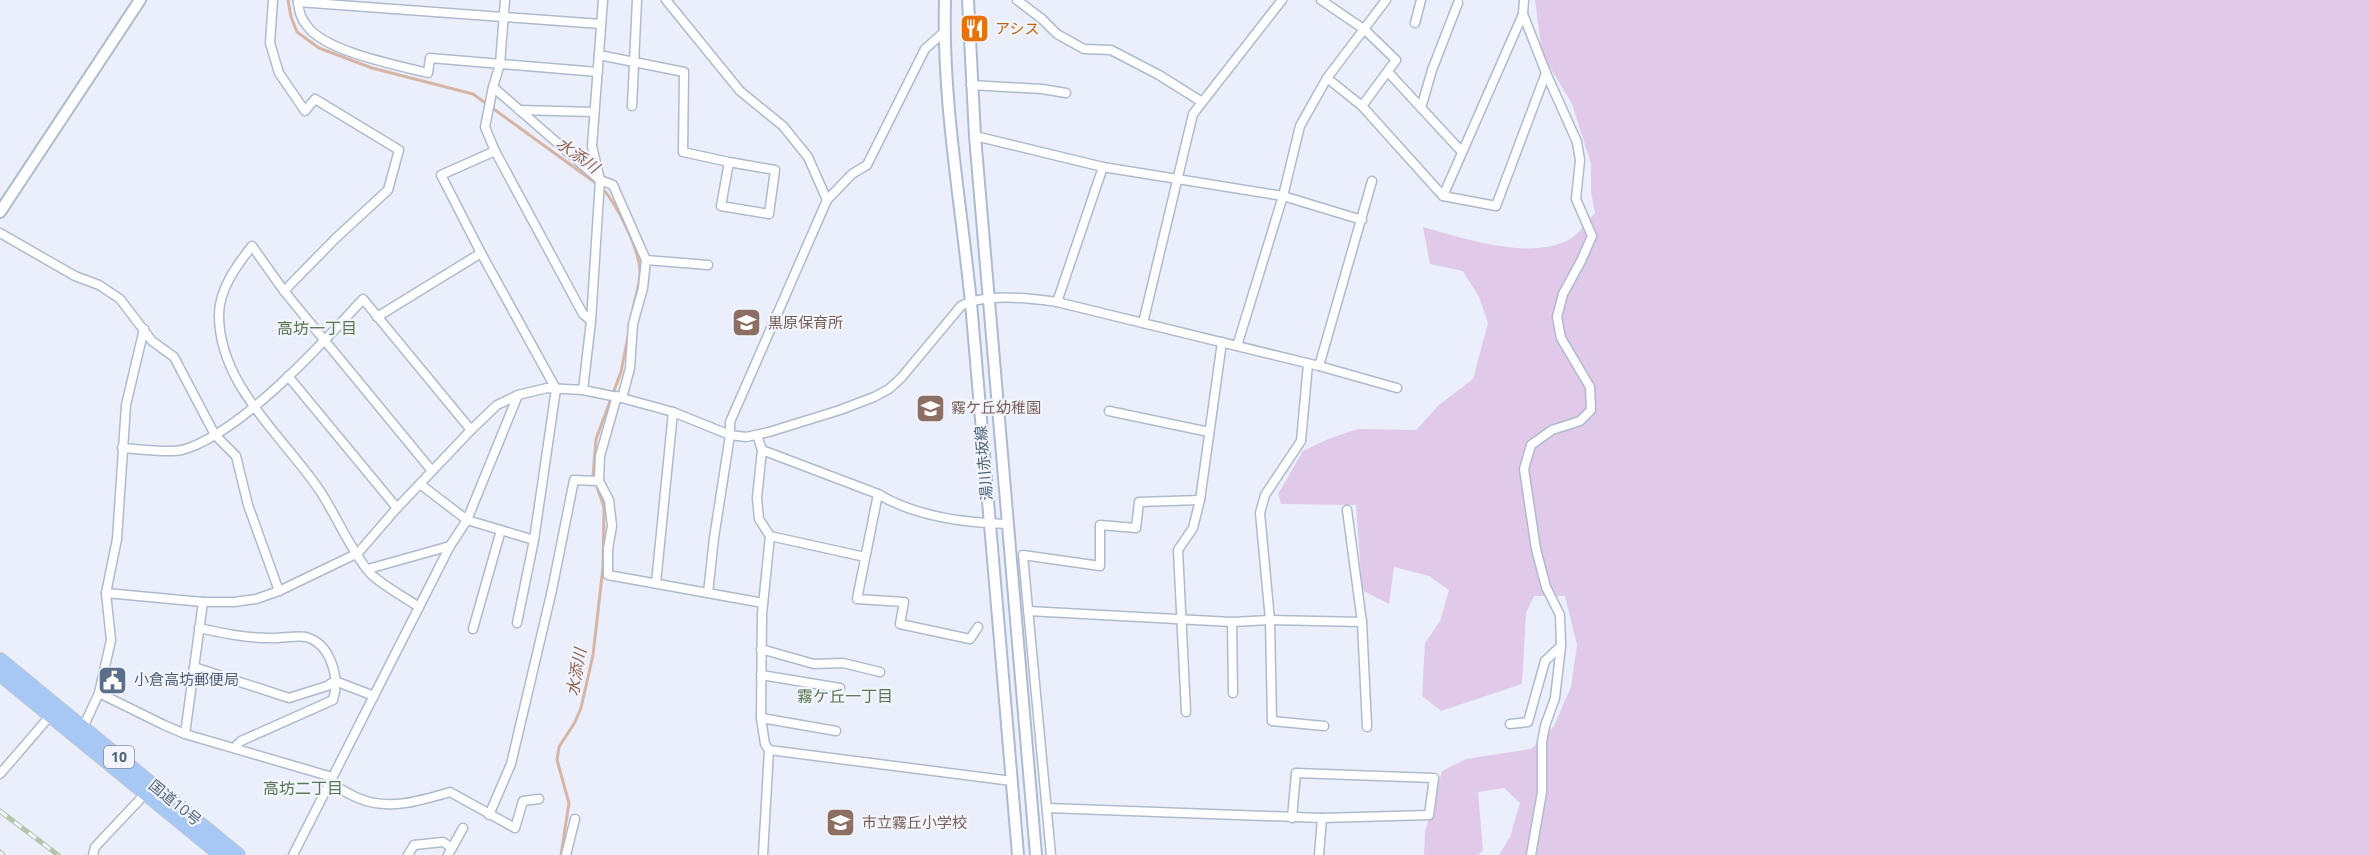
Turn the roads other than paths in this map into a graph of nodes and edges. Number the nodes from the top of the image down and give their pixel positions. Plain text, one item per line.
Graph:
1 (140, 0) edge
2 (273, 0) edge
3 (505, 0) edge
4 (603, 0) edge
5 (637, 0) edge
6 (666, 0) edge
7 (945, 0) edge
8 (968, 0) edge
9 (1017, 0) edge
10 (1282, 0) edge
11 (1321, 0) edge
12 (1386, 0) edge
13 (1422, 0) edge
14 (1524, 0) edge
15 (298, 1) edge
16 (1458, 3) dead end
17 (1523, 14) junction
18 (504, 19) junction
19 (1415, 23) dead end
20 (601, 24) junction
21 (1365, 30) junction
22 (944, 32) junction
23 (599, 55) junction
24 (633, 62) junction
25 (500, 64) junction
26 (598, 72) junction
27 (1388, 72) junction
28 (1546, 73) junction
29 (1327, 78) junction
30 (971, 85) junction
31 (493, 87) junction
32 (1066, 93) dead end
33 (1202, 102) junction
34 (632, 106) dead end
35 (1362, 106) junction
36 (1422, 108) junction
37 (518, 110) junction
38 (594, 112) junction
39 (975, 136) junction
40 (495, 151) junction
41 (1462, 152) junction
42 (729, 162) junction
43 (1103, 167) junction
44 (1179, 178) junction
45 (600, 180) junction
46 (1372, 181) dead end
47 (1283, 196) junction
48 (1443, 196) junction
49 (827, 200) junction
50 (0, 212) edge
51 (1362, 220) junction
52 (0, 233) edge
53 (481, 253) junction
54 (646, 260) junction
55 (708, 265) dead end
56 (284, 291) junction
57 (988, 300) junction
58 (971, 301) junction
59 (1057, 302) junction
60 (377, 317) junction
61 (591, 321) junction
62 (1143, 323) junction
63 (144, 329) junction
64 (325, 341) junction
65 (1222, 342) junction
66 (1237, 346) junction
67 (1308, 364) junction
68 (1319, 366) junction
69 (288, 376) junction
70 (1397, 388) dead end
71 (556, 389) junction
72 (584, 390) junction
73 (518, 395) junction
74 (619, 397) junction
75 (254, 406) junction
76 (1109, 411) dead end
77 (673, 412) junction
78 (471, 430) junction
79 (1209, 432) junction
80 (214, 435) junction
81 (730, 435) junction
82 (757, 435) junction
83 (123, 448) junction
84 (762, 450) junction
85 (432, 471) junction
86 (599, 481) junction
87 (420, 484) junction
88 (878, 494) junction
89 (1200, 500) junction
90 (397, 508) junction
91 (1347, 510) dead end
92 (467, 520) junction
93 (989, 523) junction
94 (1008, 524) junction
95 (501, 530) junction
96 (770, 536) junction
97 (534, 540) junction
98 (450, 546) junction
99 (358, 554) junction
100 (865, 557) junction
101 (368, 569) junction
102 (656, 583) junction
103 (279, 591) junction
104 (708, 592) junction
105 (106, 593) junction
106 (203, 602) junction
107 (763, 603) junction
108 (419, 607) junction
109 (1028, 611) junction
110 (1181, 619) junction
111 (1270, 620) junction
112 (1232, 622) junction
113 (1362, 622) junction
114 (517, 623) dead end
115 (978, 627) dead end
116 (199, 628) junction
117 (473, 629) dead end
118 (1561, 646) junction
119 (761, 649) junction
120 (0, 660) edge
121 (194, 667) junction
122 (879, 672) dead end
123 (0, 674) edge
124 (761, 675) junction
125 (335, 681) junction
126 (840, 688) dead end
127 (99, 693) junction
128 (1233, 693) dead end
129 (374, 696) junction
130 (1186, 712) dead end
131 (50, 716) junction
132 (761, 718) junction
133 (1510, 724) dead end
134 (1324, 726) dead end
135 (1367, 727) dead end
136 (836, 731) dead end
137 (80, 733) junction
138 (185, 734) junction
139 (234, 748) junction
140 (769, 750) junction
141 (0, 774) edge
142 (330, 780) junction
143 (1012, 781) junction
144 (145, 794) junction
145 (539, 799) dead end
146 (1048, 808) junction
147 (489, 815) junction
148 (1292, 818) junction
149 (1322, 818) junction
150 (575, 819) dead end
151 (464, 828) dead end
152 (450, 851) edge
153 (93, 855) edge
154 (221, 855) edge
155 (238, 855) edge
156 (293, 855) edge
157 (408, 855) edge
158 (566, 855) edge
159 (763, 855) edge
160 (1018, 855) edge
161 (1036, 855) edge
162 (1051, 855) edge
163 (1319, 855) edge
164 (1531, 855) edge

1 - 50 main road
2 - 56 street
3 - 18 street
4 - 20 street
5 - 24 street
6 - 49 street
7 - 22 main road, 湯川赤坂線
8 - 30 main road, 湯川赤坂線
9 - 33 street
10 - 33 street
11 - 21 street
12 - 21 street
13 - 19 street
14 - 17 street
15 - 18 street
15 - 25 street
16 - 36 street
17 - 28 street
17 - 41 street
18 - 20 street
18 - 25 street
20 - 23 street
21 - 27 street
21 - 29 street
22 - 49 street
22 - 58 main road, 湯川赤坂線
23 - 24 street
23 - 26 street
24 - 34 street
24 - 42 street
25 - 26 street
25 - 31 street
26 - 38 street
27 - 35 street
27 - 36 street
28 - 48 street
28 - 118 street
29 - 35 street
29 - 47 street
30 - 32 street
30 - 39 main road, 湯川赤坂線
31 - 37 street
31 - 40 street
33 - 44 street
35 - 48 street
36 - 41 street
37 - 38 street
37 - 45 street
38 - 45 street
39 - 43 street
39 - 57 main road, 湯川赤坂線
40 - 53 street
40 - 61 street
41 - 48 street
42 - 42 street
43 - 44 street
43 - 59 street
44 - 47 street
44 - 62 street
45 - 54 street
45 - 61 street
46 - 51 street
47 - 51 street
47 - 66 street
49 - 81 street
51 - 68 street
52 - 63 street
53 - 60 street
53 - 71 street
54 - 55 street
54 - 74 street
56 - 64 street
56 - 75 street
57 - 58 street
57 - 59 street
57 - 94 main road, 湯川赤坂線
58 - 82 street
58 - 93 main road, 湯川赤坂線
59 - 62 street
60 - 64 street
60 - 78 street
61 - 72 street
62 - 65 street
63 - 80 street
63 - 83 street
64 - 69 street
64 - 85 street
65 - 66 street
65 - 79 street
66 - 67 street
67 - 68 street
67 - 111 street
68 - 70 street
69 - 75 street
69 - 90 street
71 - 72 street
71 - 73 street
71 - 97 street
72 - 74 street
73 - 78 street
73 - 92 street
74 - 77 street
74 - 86 street
75 - 80 street
75 - 99 street
76 - 79 street
77 - 81 street
77 - 102 street
78 - 85 street
79 - 89 street
80 - 83 street
80 - 103 street
81 - 82 street
81 - 104 street
82 - 84 street
83 - 105 street
84 - 88 street
84 - 96 street
85 - 87 street
86 - 102 street
86 - 147 street
87 - 90 street
87 - 92 street
88 - 93 street
88 - 100 street
89 - 109 street
89 - 110 street
90 - 99 street
91 - 113 street
92 - 95 street
92 - 98 street
93 - 94 street
93 - 143 main road, 湯川赤坂線
94 - 161 main road, 湯川赤坂線
95 - 97 street
95 - 117 street
96 - 100 street
96 - 107 street
97 - 114 street
98 - 101 street
98 - 108 street
99 - 101 street
99 - 103 street
100 - 115 street
101 - 108 street
102 - 104 street
103 - 106 street
104 - 107 street
105 - 106 street
105 - 127 street
106 - 116 street
107 - 119 street
108 - 129 street
109 - 110 street
109 - 146 street
110 - 112 street
110 - 130 street
111 - 112 street
111 - 113 street
111 - 134 street
112 - 128 street
113 - 135 street
116 - 121 street
116 - 125 street
118 - 133 street
118 - 164 street
119 - 122 street
119 - 124 street
120 - 137 highway, 国道10号 / 10
121 - 125 street
121 - 138 street
123 - 131 highway, 国道10号 / 10
124 - 126 street
124 - 132 street
125 - 129 street
125 - 139 street
127 - 137 street
127 - 138 street
129 - 142 street
131 - 137 highway, 国道10号 / 10
131 - 141 street
132 - 136 street
132 - 140 street
137 - 144 highway, 国道10号 / 10
137 - 155 highway, 国道10号 / 10
138 - 139 street
139 - 142 street
140 - 143 street
140 - 159 street
142 - 147 street
142 - 156 street
143 - 160 main road, 湯川赤坂線
144 - 153 street
144 - 154 highway, 国道10号 / 10
145 - 147 street
146 - 148 street
146 - 162 street
148 - 149 street
148 - 149 street
149 - 163 street
150 - 158 street
151 - 152 street
152 - 157 street

